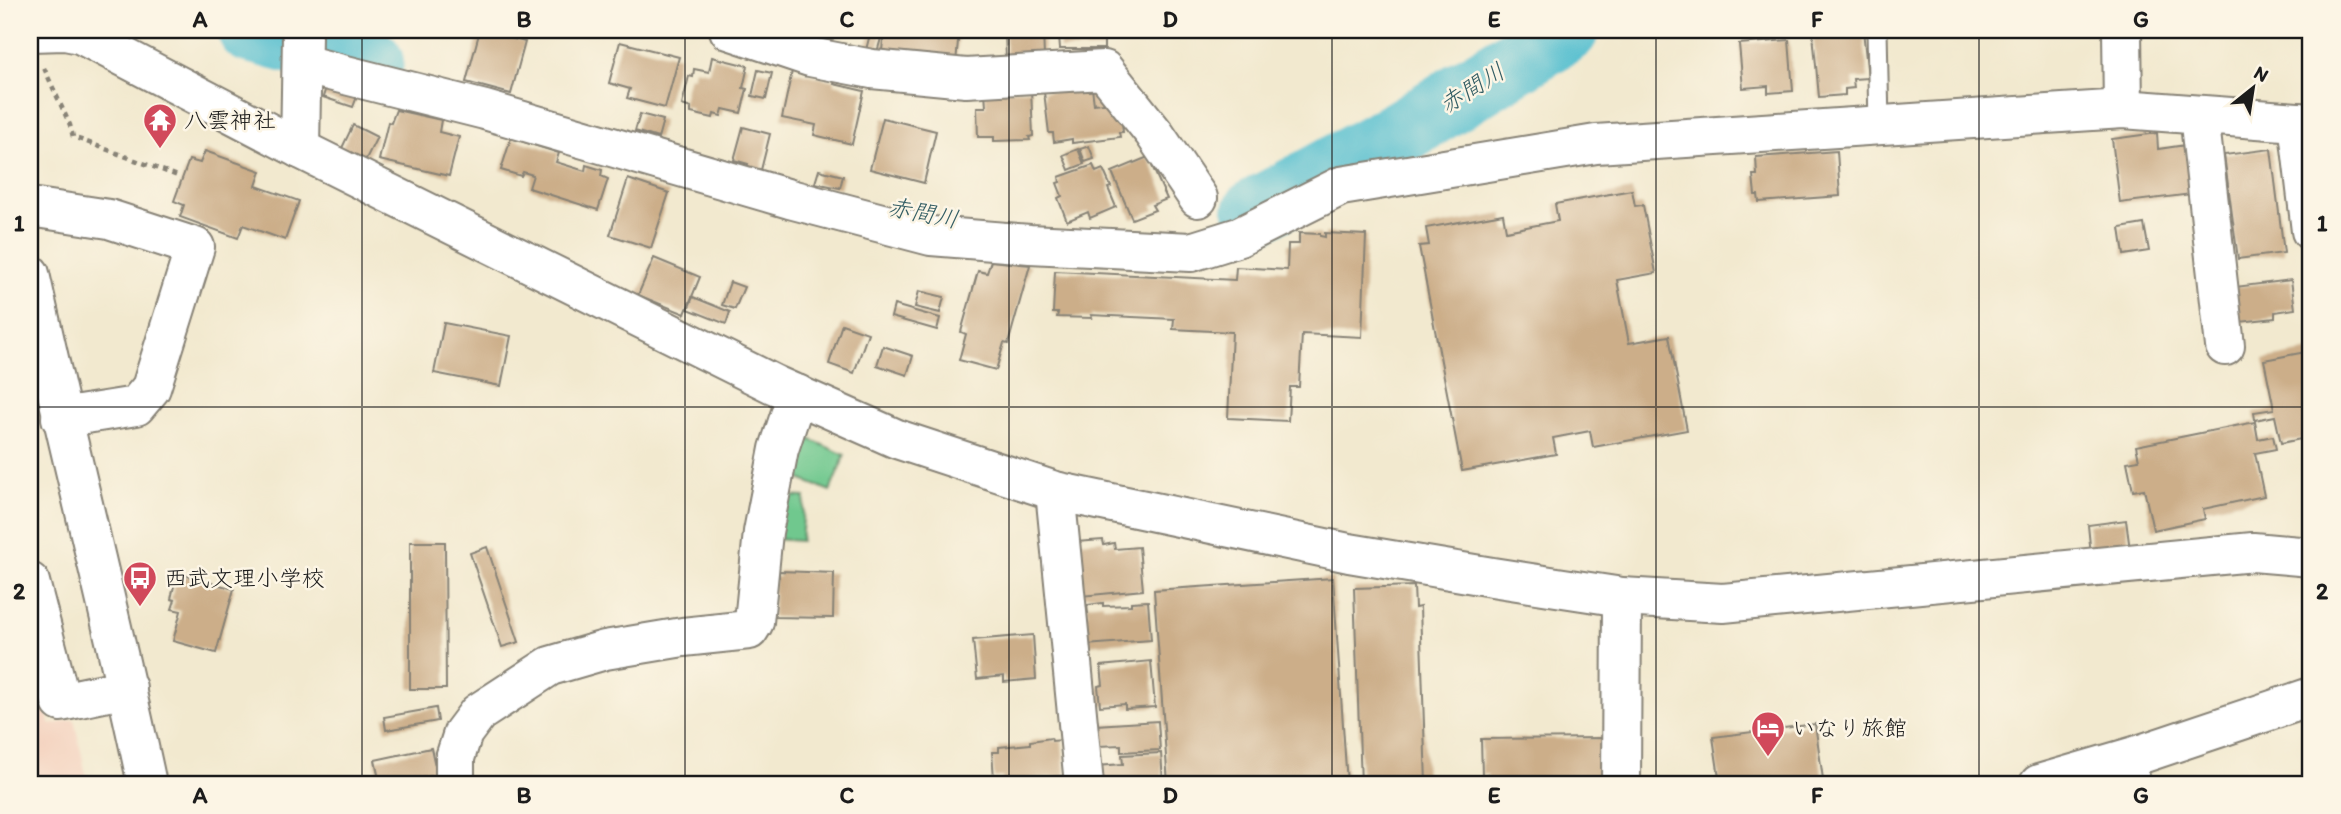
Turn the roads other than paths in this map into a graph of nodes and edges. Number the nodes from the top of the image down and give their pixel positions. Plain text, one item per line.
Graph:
1 (729, 30) edge
2 (1877, 30) edge
3 (2122, 30) edge
4 (49, 37) edge
5 (301, 46) edge
6 (2123, 109) junction
7 (2199, 115) junction
8 (2305, 123) edge
9 (1879, 125) junction
10 (300, 149) junction
11 (1198, 198) dead end
12 (30, 206) edge
13 (2311, 231) edge
14 (30, 274) edge
15 (2225, 346) dead end
16 (797, 394) junction
17 (61, 418) junction
18 (1055, 491) junction
19 (2311, 557) edge
20 (30, 582) edge
21 (1622, 597) junction
22 (127, 688) junction
23 (2311, 697) edge
24 (2138, 770) edge
25 (147, 784) edge
26 (455, 784) edge
27 (1084, 784) edge
28 (1621, 784) edge
29 (2039, 784) edge

1 - 11 street
2 - 9 lane
3 - 6 street
4 - 10 street
5 - 9 street
5 - 10 street
6 - 7 street
6 - 9 street
7 - 8 street
7 - 15 street
8 - 13 street
10 - 16 street
12 - 17 street
14 - 17 street
16 - 18 street
16 - 26 street
17 - 22 street
18 - 21 street
18 - 27 street
19 - 21 street
20 - 22 street
21 - 28 street
22 - 25 street
23 - 24 street
24 - 29 street

